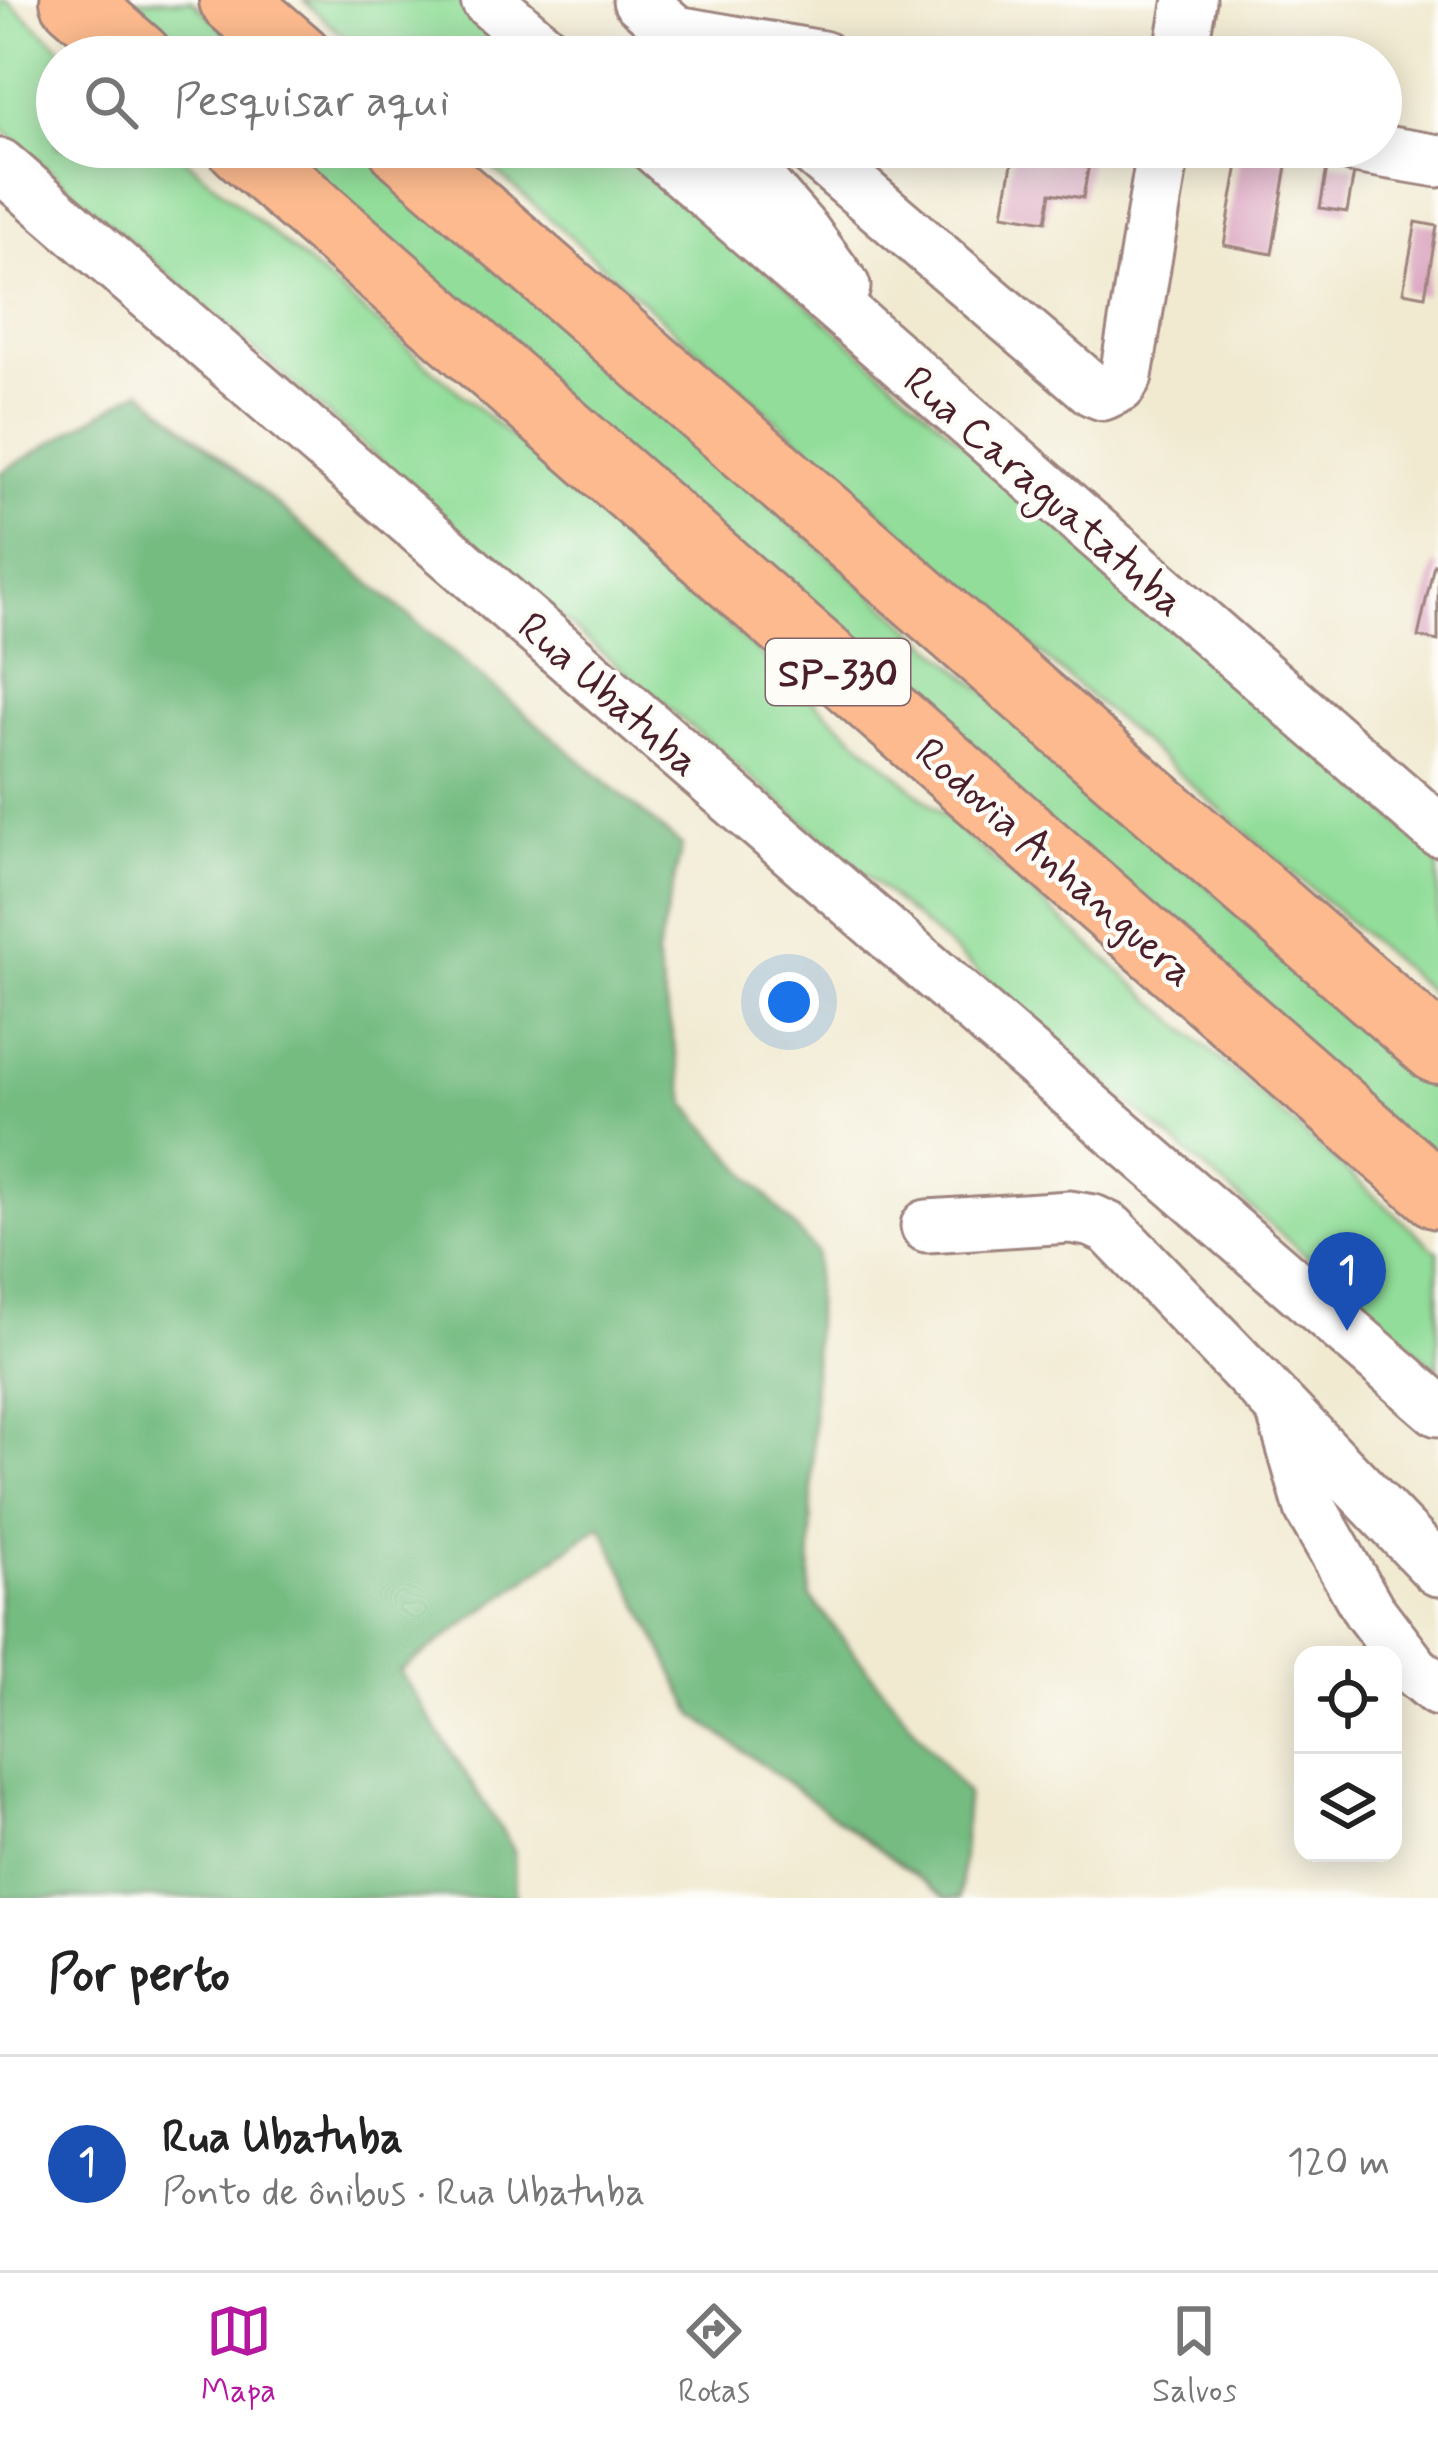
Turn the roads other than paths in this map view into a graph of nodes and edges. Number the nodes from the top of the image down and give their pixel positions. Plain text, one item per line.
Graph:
1 (74, 0) edge
2 (233, 0) edge
3 (487, 0) edge
4 (1190, 0) edge
5 (115, 36) edge
6 (274, 36) edge
7 (528, 36) edge
8 (1184, 36) edge
9 (1402, 155) edge
10 (1438, 161) edge
11 (0, 165) edge
12 (265, 168) edge
13 (426, 168) edge
14 (678, 168) edge
15 (748, 168) edge
16 (834, 168) edge
17 (1161, 168) edge
18 (896, 361) junction
19 (1438, 830) edge
20 (1438, 1050) edge
21 (1438, 1195) edge
22 (927, 1226) dead end
23 (1283, 1410) junction
24 (1438, 1410) edge
25 (1438, 1570) edge
26 (1438, 1690) edge

1 - 5 highway
2 - 6 highway
3 - 7 street
4 - 8 street
9 - 10 street
11 - 24 street, Rua Ubatuba
12 - 21 highway, Rodovia Anhanguera / SP-330
13 - 20 highway, SP-330
14 - 18 street, Rua Caraguatatuba
15 - 18 street
16 - 17 street
18 - 19 street, Rua Caraguatatuba
22 - 23 street
23 - 25 street
23 - 26 street

